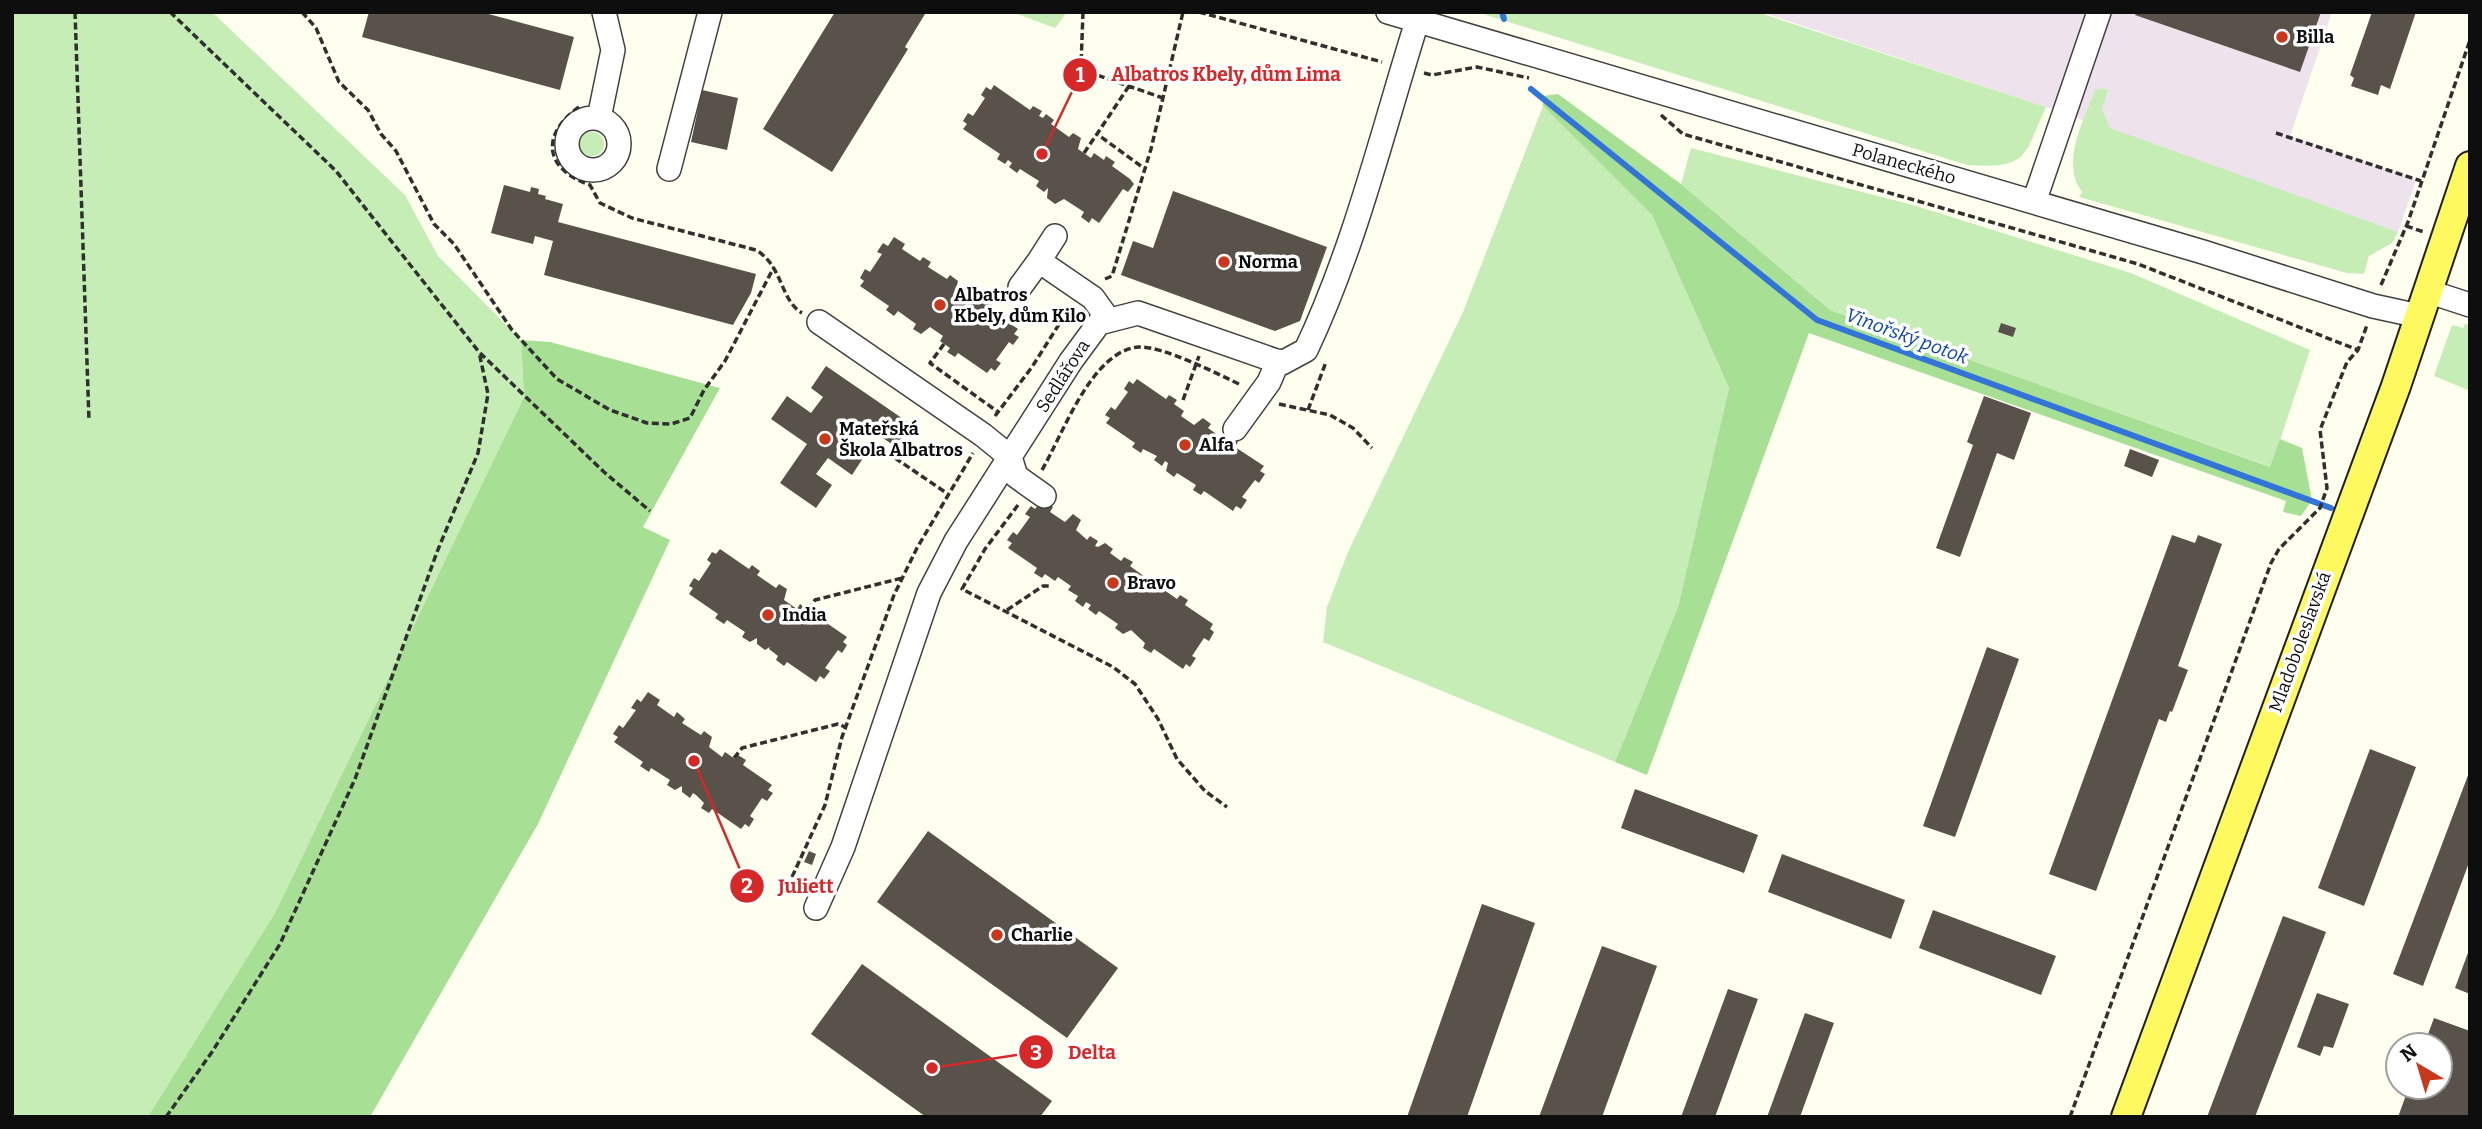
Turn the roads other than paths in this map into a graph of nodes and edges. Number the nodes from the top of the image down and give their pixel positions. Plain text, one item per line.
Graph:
1 (604, 12) edge
2 (710, 12) edge
3 (1388, 12) edge
4 (2093, 14) edge
5 (1418, 16) edge
6 (599, 118) dead end
7 (2470, 166) edge
8 (668, 169) dead end
9 (2034, 202) junction
10 (1055, 236) dead end
11 (1039, 261) junction
12 (1020, 287) dead end
13 (2423, 303) junction
14 (2470, 305) edge
15 (1108, 319) junction
16 (819, 322) dead end
17 (1278, 362) junction
18 (1235, 429) dead end
19 (1010, 457) junction
20 (1038, 492) road end
21 (816, 908) dead end
22 (2126, 1117) edge

1 - 6 street
2 - 8 street
3 - 5 street, Polaneckého
4 - 9 street
5 - 9 street, Polaneckého
5 - 17 street
7 - 13 main road, Mladoboleslavská
9 - 13 street, Polaneckého
10 - 11 street
11 - 12 street
11 - 15 street
13 - 14 street, Polaneckého
13 - 22 main road, Mladoboleslavská
15 - 17 street
15 - 19 street, Sedlářova
16 - 19 street
17 - 18 street
19 - 20 street
19 - 21 street, Sedlářova

